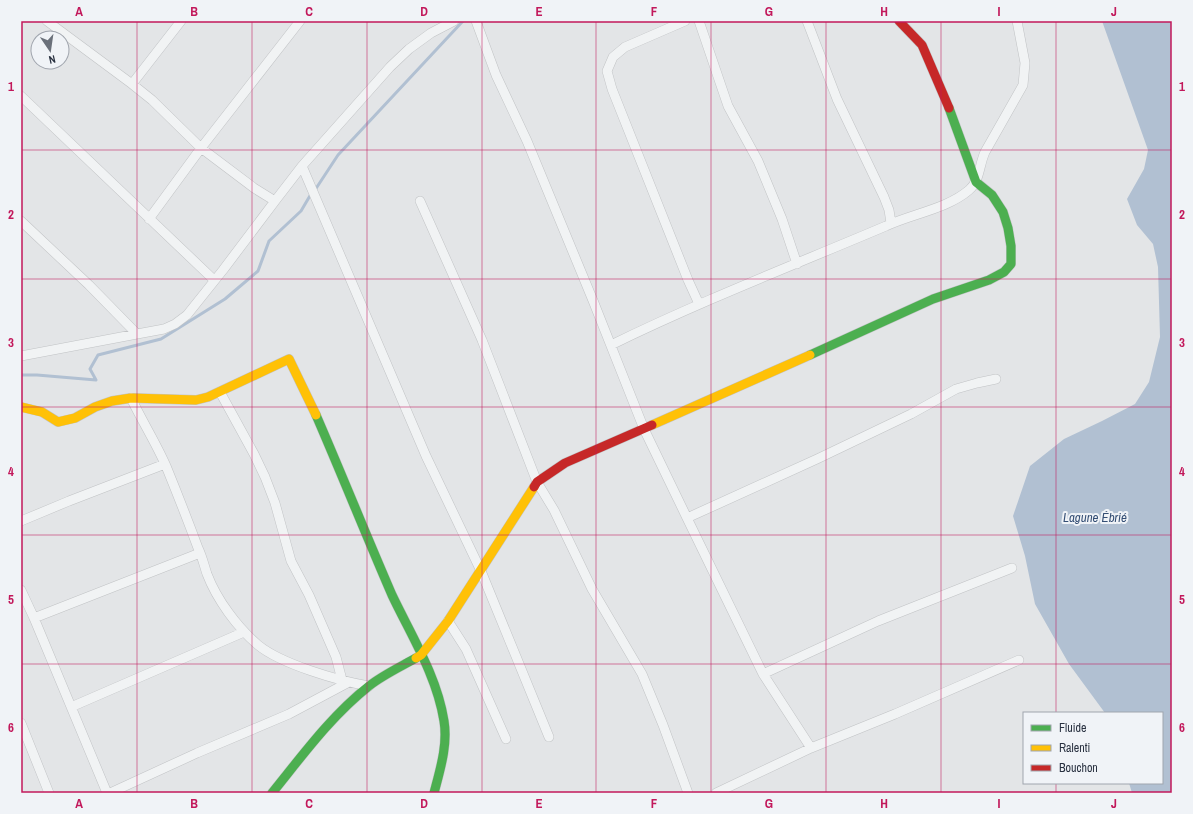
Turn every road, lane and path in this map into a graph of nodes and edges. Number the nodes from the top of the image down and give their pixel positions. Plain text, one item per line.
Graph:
1 (47, 21) edge
2 (181, 21) edge
3 (300, 21) edge
4 (454, 21) edge
5 (476, 21) edge
6 (685, 21) edge
7 (698, 21) edge
8 (807, 21) edge
9 (898, 21) edge
10 (1017, 21) edge
11 (132, 84) junction
12 (21, 96) edge
13 (201, 148) junction
14 (302, 166) junction
15 (976, 182) junction
16 (276, 201) junction
17 (420, 201) dead end
18 (149, 219) junction
19 (21, 221) edge
20 (891, 223) junction
21 (797, 264) junction
22 (214, 280) junction
23 (700, 304) junction
24 (137, 334) junction
25 (611, 344) junction
26 (22, 355) edge
27 (996, 379) dead end
28 (220, 392) junction
29 (131, 398) junction
30 (21, 407) edge
31 (644, 429) junction
32 (165, 464) junction
33 (537, 482) junction
34 (686, 518) junction
35 (21, 521) edge
36 (200, 553) junction
37 (1012, 568) dead end
38 (481, 571) junction
39 (21, 590) edge
40 (34, 618) junction
41 (448, 621) junction
42 (244, 632) junction
43 (421, 655) junction
44 (1019, 660) dead end
45 (763, 674) junction
46 (345, 681) junction
47 (369, 686) junction
48 (71, 707) junction
49 (21, 723) edge
50 (549, 737) dead end
51 (506, 739) dead end
52 (811, 748) junction
53 (49, 793) edge
54 (107, 793) edge
55 (110, 793) edge
56 (272, 793) edge
57 (434, 793) edge
58 (688, 793) edge
59 (716, 793) edge

1 - 11 street
2 - 11 street
3 - 13 street
4 - 14 street
5 - 25 street
6 - 23 street
7 - 21 street
8 - 20 street
9 - 15 street
10 - 15 street
11 - 13 street
12 - 18 street
13 - 16 street
13 - 18 street
14 - 16 street
14 - 38 street
15 - 20 street
15 - 31 street
16 - 22 street
17 - 33 street
18 - 22 street
19 - 24 street
20 - 21 street
21 - 23 street
22 - 24 street
23 - 25 street
24 - 26 street
25 - 31 street
27 - 34 street
28 - 29 street
28 - 43 street
28 - 46 street
29 - 30 street
29 - 32 street
31 - 33 street
31 - 34 street
32 - 35 street
32 - 36 street
33 - 38 street
33 - 58 street
34 - 45 street
36 - 40 street
36 - 42 street
37 - 45 street
38 - 41 street
38 - 50 street
39 - 40 street
40 - 48 street
41 - 43 street
41 - 51 street
42 - 46 street
42 - 48 street
43 - 47 street
43 - 57 street
44 - 52 street
45 - 52 street
46 - 47 street
46 - 55 street
47 - 56 street
48 - 54 street
49 - 53 street
52 - 59 street

